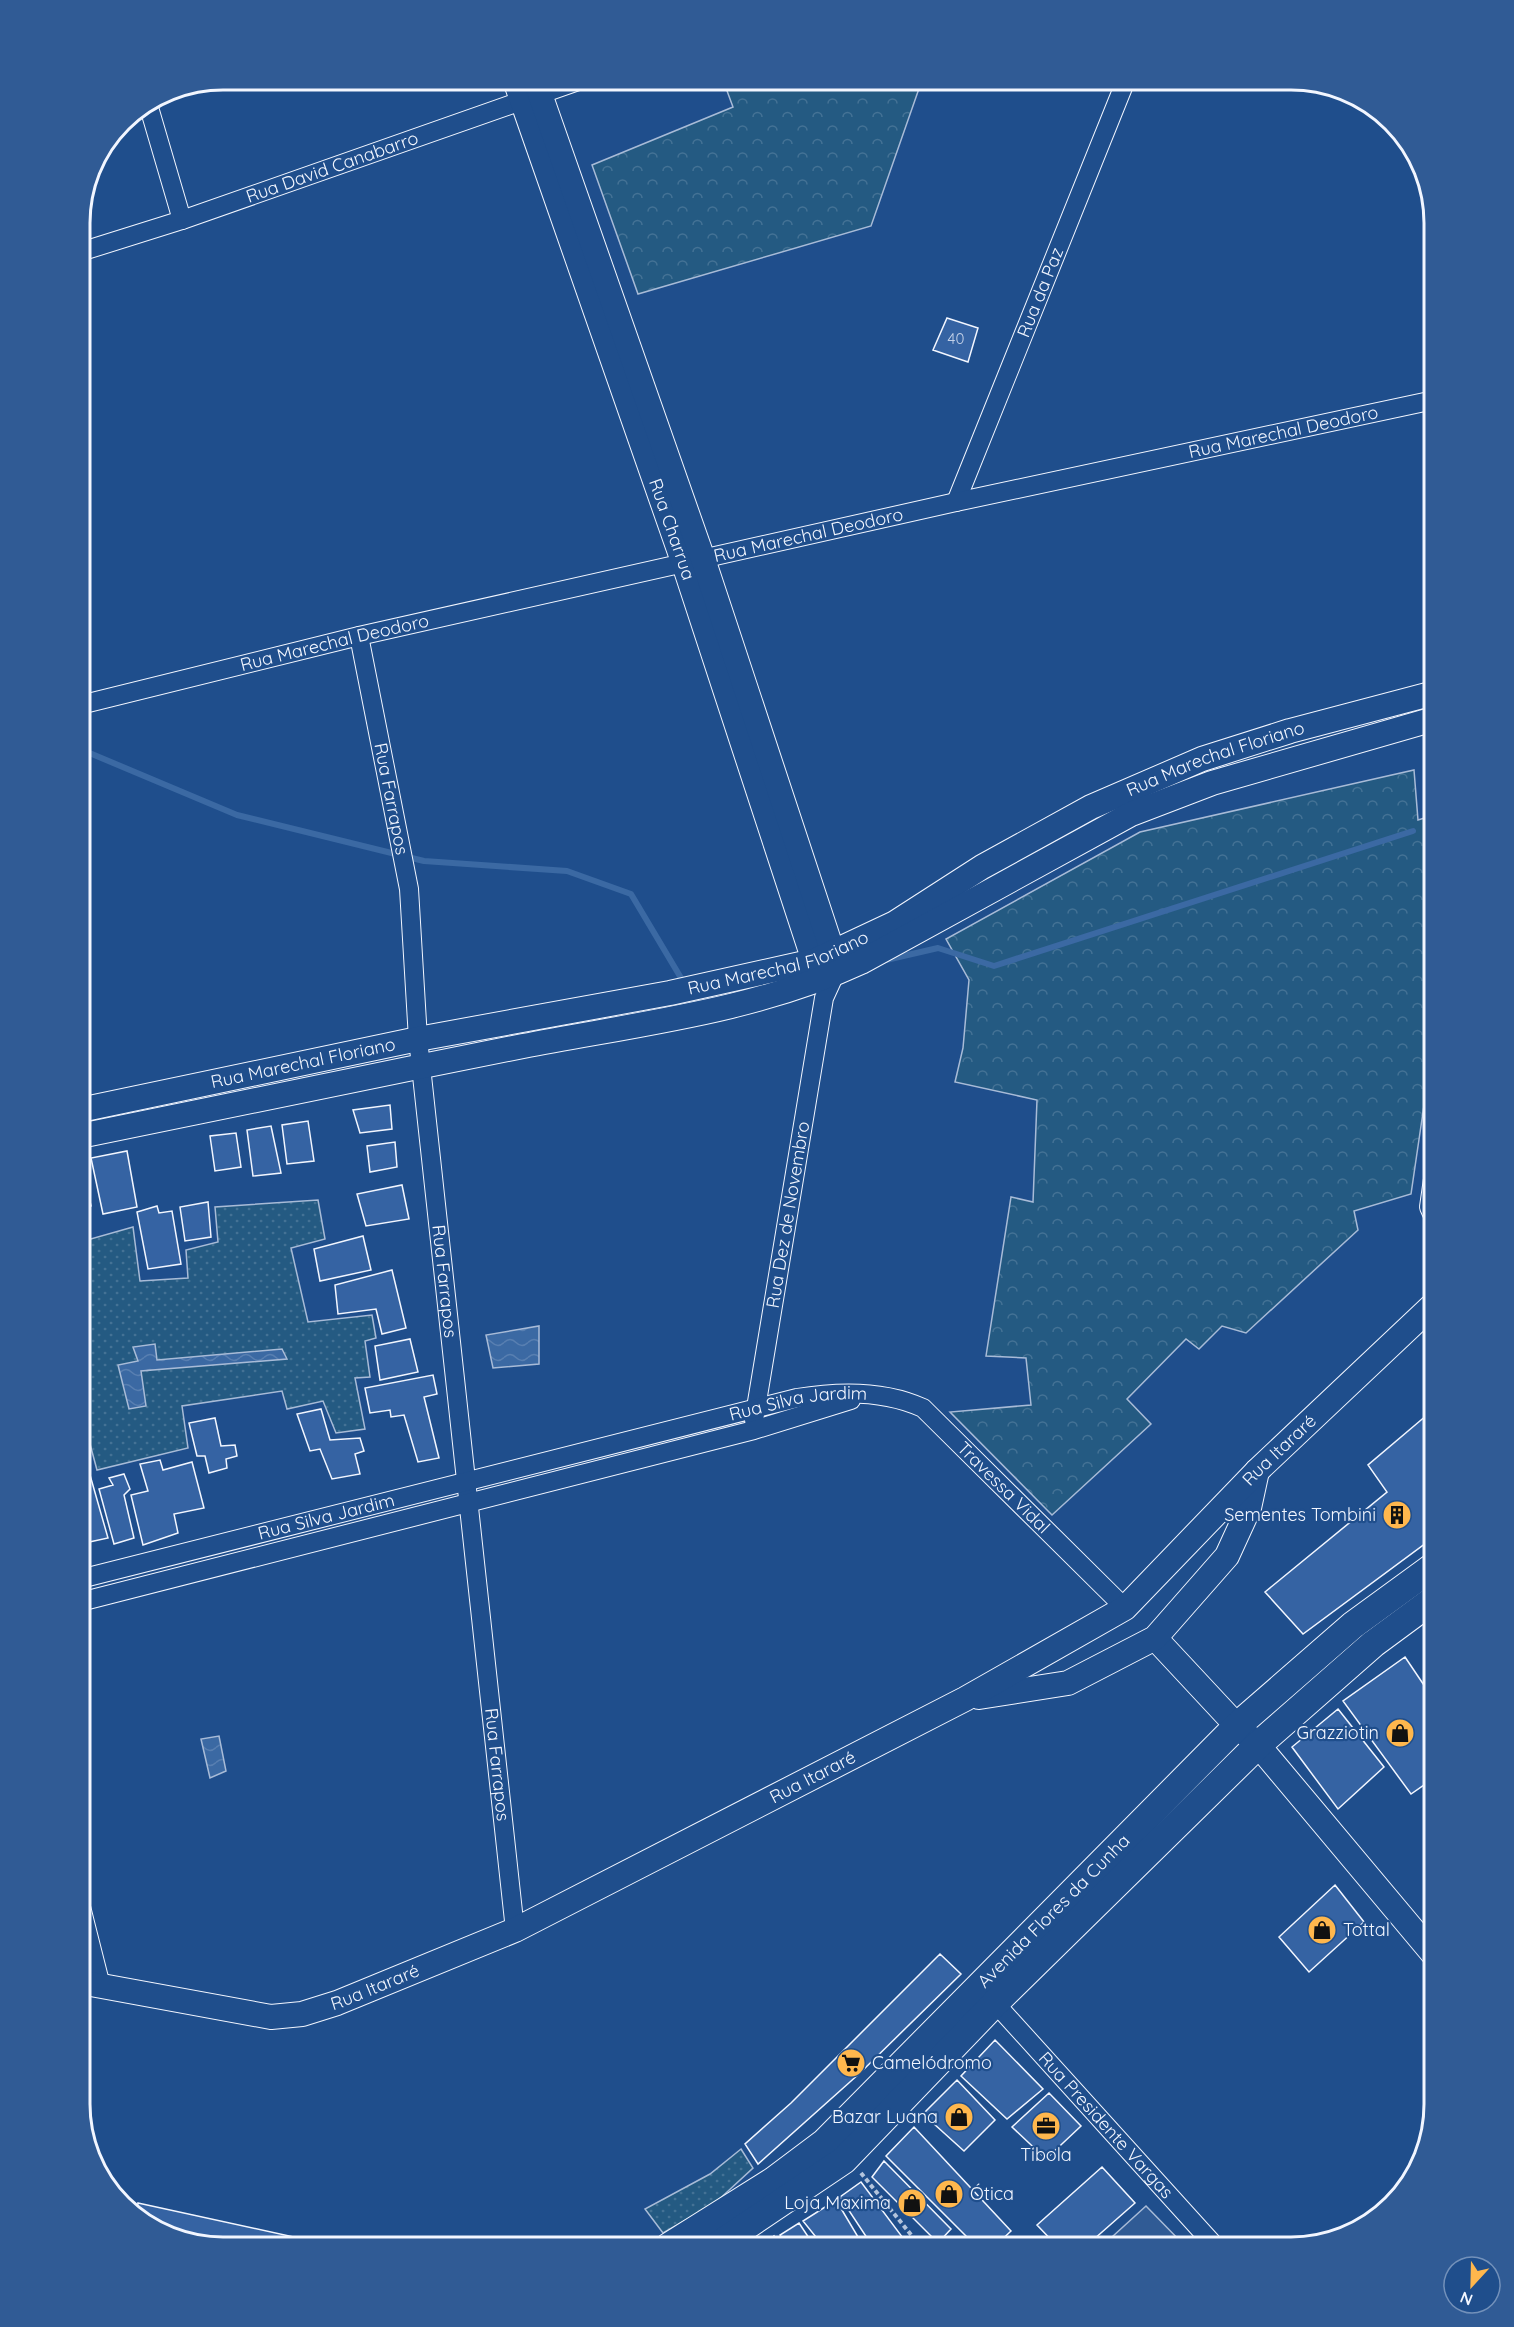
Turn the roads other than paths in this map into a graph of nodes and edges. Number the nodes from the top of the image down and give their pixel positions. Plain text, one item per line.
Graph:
1 (523, 90) edge
2 (529, 90) edge
3 (1122, 90) edge
4 (150, 111) edge
5 (182, 220) junction
6 (90, 249) edge
7 (1424, 402) edge
8 (956, 502) junction
9 (694, 561) junction
10 (359, 636) junction
11 (1424, 696) edge
12 (90, 703) edge
13 (1424, 722) edge
14 (1202, 759) junction
15 (1212, 783) junction
16 (824, 973) junction
17 (418, 1039) junction
18 (422, 1066) junction
19 (272, 1070) junction
20 (278, 1095) junction
21 (149, 1096) junction
22 (90, 1108) edge
23 (155, 1121) junction
24 (90, 1134) edge
25 (1424, 1313) edge
26 (867, 1395) junction
27 (754, 1409) junction
28 (754, 1430) junction
29 (606, 1448) junction
30 (610, 1467) junction
31 (1257, 1471) junction
32 (464, 1482) junction
33 (467, 1504) junction
34 (238, 1539) junction
35 (243, 1561) junction
36 (131, 1566) junction
37 (1424, 1573) edge
38 (90, 1576) edge
39 (137, 1587) junction
40 (90, 1599) edge
41 (1424, 1606) edge
42 (1125, 1608) junction
43 (1155, 1638) junction
44 (965, 1699) junction
45 (1237, 1726) junction
46 (1258, 1745) junction
47 (515, 1930) junction
48 (1424, 1943) edge
49 (90, 1984) edge
50 (996, 2003) junction
51 (688, 2237) edge
52 (730, 2237) edge
53 (1207, 2237) edge

1 - 5 street, Rua David Canabarro
2 - 9 street, Rua Charrua
3 - 8 street, Rua da Paz
4 - 5 street
5 - 6 street, Rua David Canabarro
7 - 8 street, Rua Marechal Deodoro
8 - 9 street, Rua Marechal Deodoro
9 - 10 street, Rua Marechal Deodoro
9 - 16 street, Rua Charrua
10 - 12 street, Rua Marechal Deodoro
10 - 17 street, Rua Farrapos
11 - 14 street, Rua Marechal Floriano
13 - 15 street, Rua Marechal Floriano
14 - 15 street
14 - 16 street, Rua Marechal Floriano
15 - 16 street, Rua Marechal Floriano
16 - 17 street, Rua Marechal Floriano
16 - 18 street, Rua Marechal Floriano
16 - 27 street, Rua Dez de Novembro
17 - 18 street, Rua Farrapos
17 - 19 street, Rua Marechal Floriano
18 - 20 street, Rua Marechal Floriano
18 - 32 street, Rua Farrapos
19 - 20 street
19 - 21 street, Rua Marechal Floriano
20 - 23 street, Rua Marechal Floriano
21 - 22 street, Rua Marechal Floriano
21 - 23 street
23 - 24 street, Rua Marechal Floriano
25 - 31 street, Rua Itararé
26 - 27 street, Rua Silva Jardim
26 - 28 street, Rua Silva Jardim
26 - 42 street, Travessa Vidal
27 - 28 street, Rua Dez de Novembro
27 - 29 street, Rua Silva Jardim
28 - 30 street, Rua Silva Jardim
29 - 30 street
29 - 32 street, Rua Silva Jardim
30 - 33 street, Rua Silva Jardim
31 - 42 street, Rua Itararé
31 - 43 street
32 - 33 street, Rua Farrapos
32 - 34 street, Rua Silva Jardim
33 - 35 street, Rua Silva Jardim
33 - 47 street, Rua Farrapos
34 - 35 street
34 - 36 street, Rua Silva Jardim
35 - 39 street, Rua Silva Jardim
36 - 38 street, Rua Silva Jardim
36 - 39 street
37 - 45 main road, Avenida Flores da Cunha
39 - 40 street, Rua Silva Jardim
41 - 46 main road, Avenida Flores da Cunha
42 - 44 street, Rua Itararé
43 - 44 street
43 - 45 street
44 - 47 street, Rua Itararé
45 - 46 street
45 - 51 main road, Avenida Flores da Cunha
46 - 48 street
46 - 50 main road, Avenida Flores da Cunha
47 - 49 street, Rua Itararé
50 - 52 main road, Avenida Flores da Cunha
50 - 53 street, Rua Presidente Vargas

